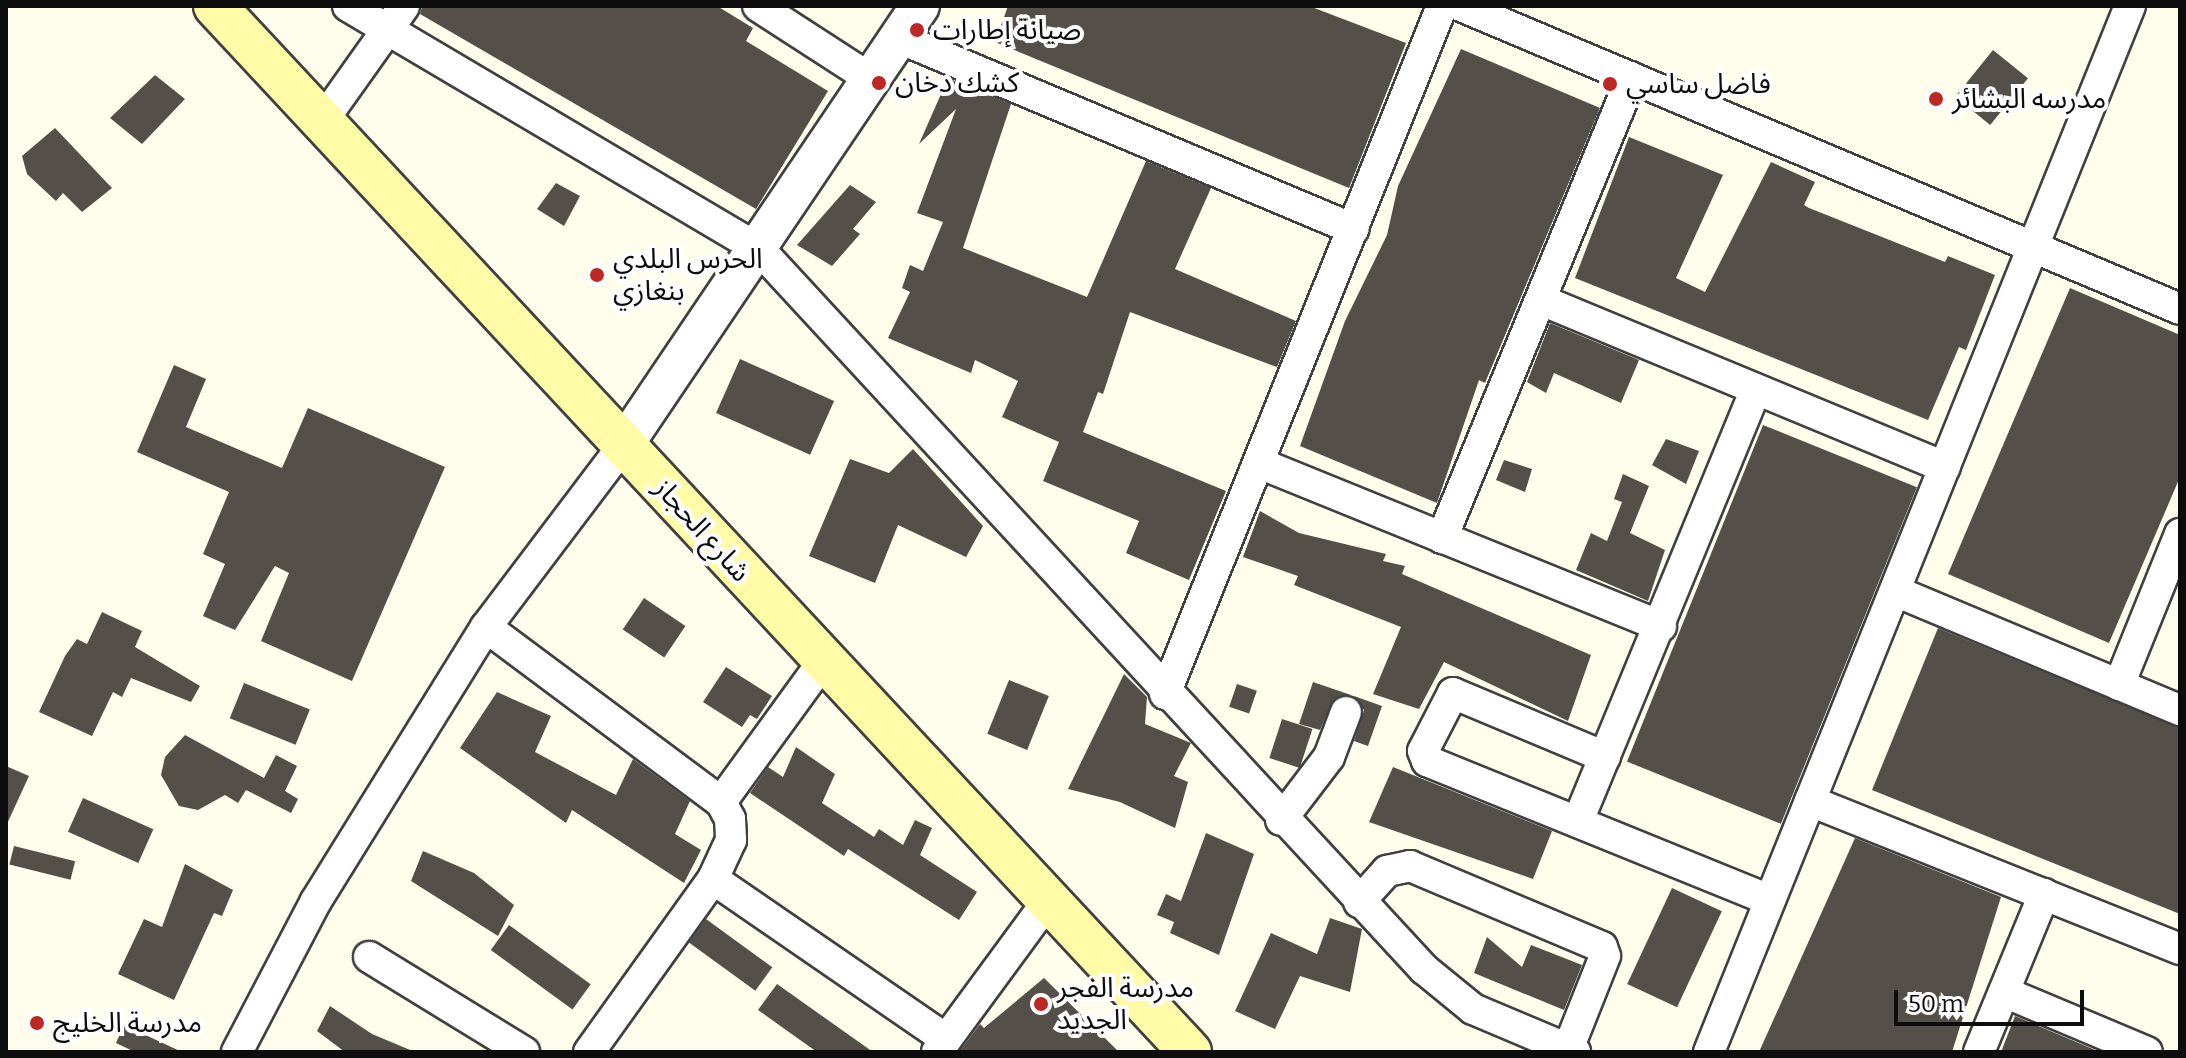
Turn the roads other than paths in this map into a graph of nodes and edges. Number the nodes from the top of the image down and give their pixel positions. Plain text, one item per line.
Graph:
1 (215, 6) edge
2 (348, 6) edge
3 (404, 6) edge
4 (758, 6) edge
5 (920, 6) edge
6 (1442, 6) edge
7 (1461, 6) edge
8 (2130, 6) edge
9 (798, 17) edge
10 (386, 34) junction
11 (899, 38) junction
12 (1632, 78) junction
13 (871, 79) junction
14 (321, 123) junction
15 (1354, 229) junction
16 (760, 250) junction
17 (2032, 250) junction
18 (1541, 300) junction
19 (2180, 309) edge
20 (1756, 390) junction
21 (625, 443) junction
22 (1259, 463) junction
23 (1945, 467) junction
24 (2180, 534) edge
25 (1442, 538) junction
26 (2171, 584) edge
27 (1895, 591) junction
28 (1661, 626) junction
29 (486, 627) junction
30 (822, 663) junction
31 (2119, 685) junction
32 (1165, 694) junction
33 (2180, 710) edge
34 (1346, 712) dead end
35 (1605, 757) junction
36 (1810, 801) junction
37 (721, 802) junction
38 (1281, 820) junction
39 (1578, 821) junction
40 (713, 879) junction
41 (2044, 894) junction
42 (1770, 900) junction
43 (1047, 902) junction
44 (1359, 902) junction
45 (2180, 949) edge
46 (369, 957) dead end
47 (2004, 992) junction
48 (941, 1046) edge
49 (1572, 1051) edge
50 (237, 1052) edge
51 (524, 1052) edge
52 (589, 1052) edge
53 (1190, 1052) edge
54 (1709, 1052) edge
55 (1979, 1052) edge
56 (2147, 1052) edge

1 - 14 main road, شارع الحجاز
2 - 10 street
3 - 10 street
4 - 9 street
5 - 11 street
6 - 15 street
7 - 12 street
8 - 17 street
9 - 13 street
10 - 14 street
10 - 16 street
11 - 13 street
11 - 15 street
12 - 17 street
12 - 18 street
13 - 16 street
14 - 21 main road, شارع الحجاز
15 - 22 street
16 - 21 street
16 - 32 street
17 - 19 street
17 - 23 street
18 - 20 street
18 - 25 street
20 - 23 street
20 - 28 street
21 - 29 street
21 - 30 main road, شارع الحجاز
22 - 25 street
22 - 32 street
23 - 27 street
24 - 26 street
25 - 28 street
26 - 31 street
27 - 31 street
27 - 36 street
28 - 35 street
29 - 37 street
29 - 50 street
30 - 37 street
30 - 43 main road, شارع الحجاز
31 - 33 street
32 - 38 street
34 - 38 street
35 - 39 street
35 - 39 street
36 - 41 street
36 - 42 street
37 - 40 street
38 - 44 street
39 - 42 street
40 - 48 street
40 - 52 street
41 - 45 street
41 - 47 street
42 - 54 street
43 - 48 street
43 - 53 main road, شارع الحجاز
44 - 49 street
44 - 49 street
46 - 51 street
47 - 55 street
47 - 56 street

